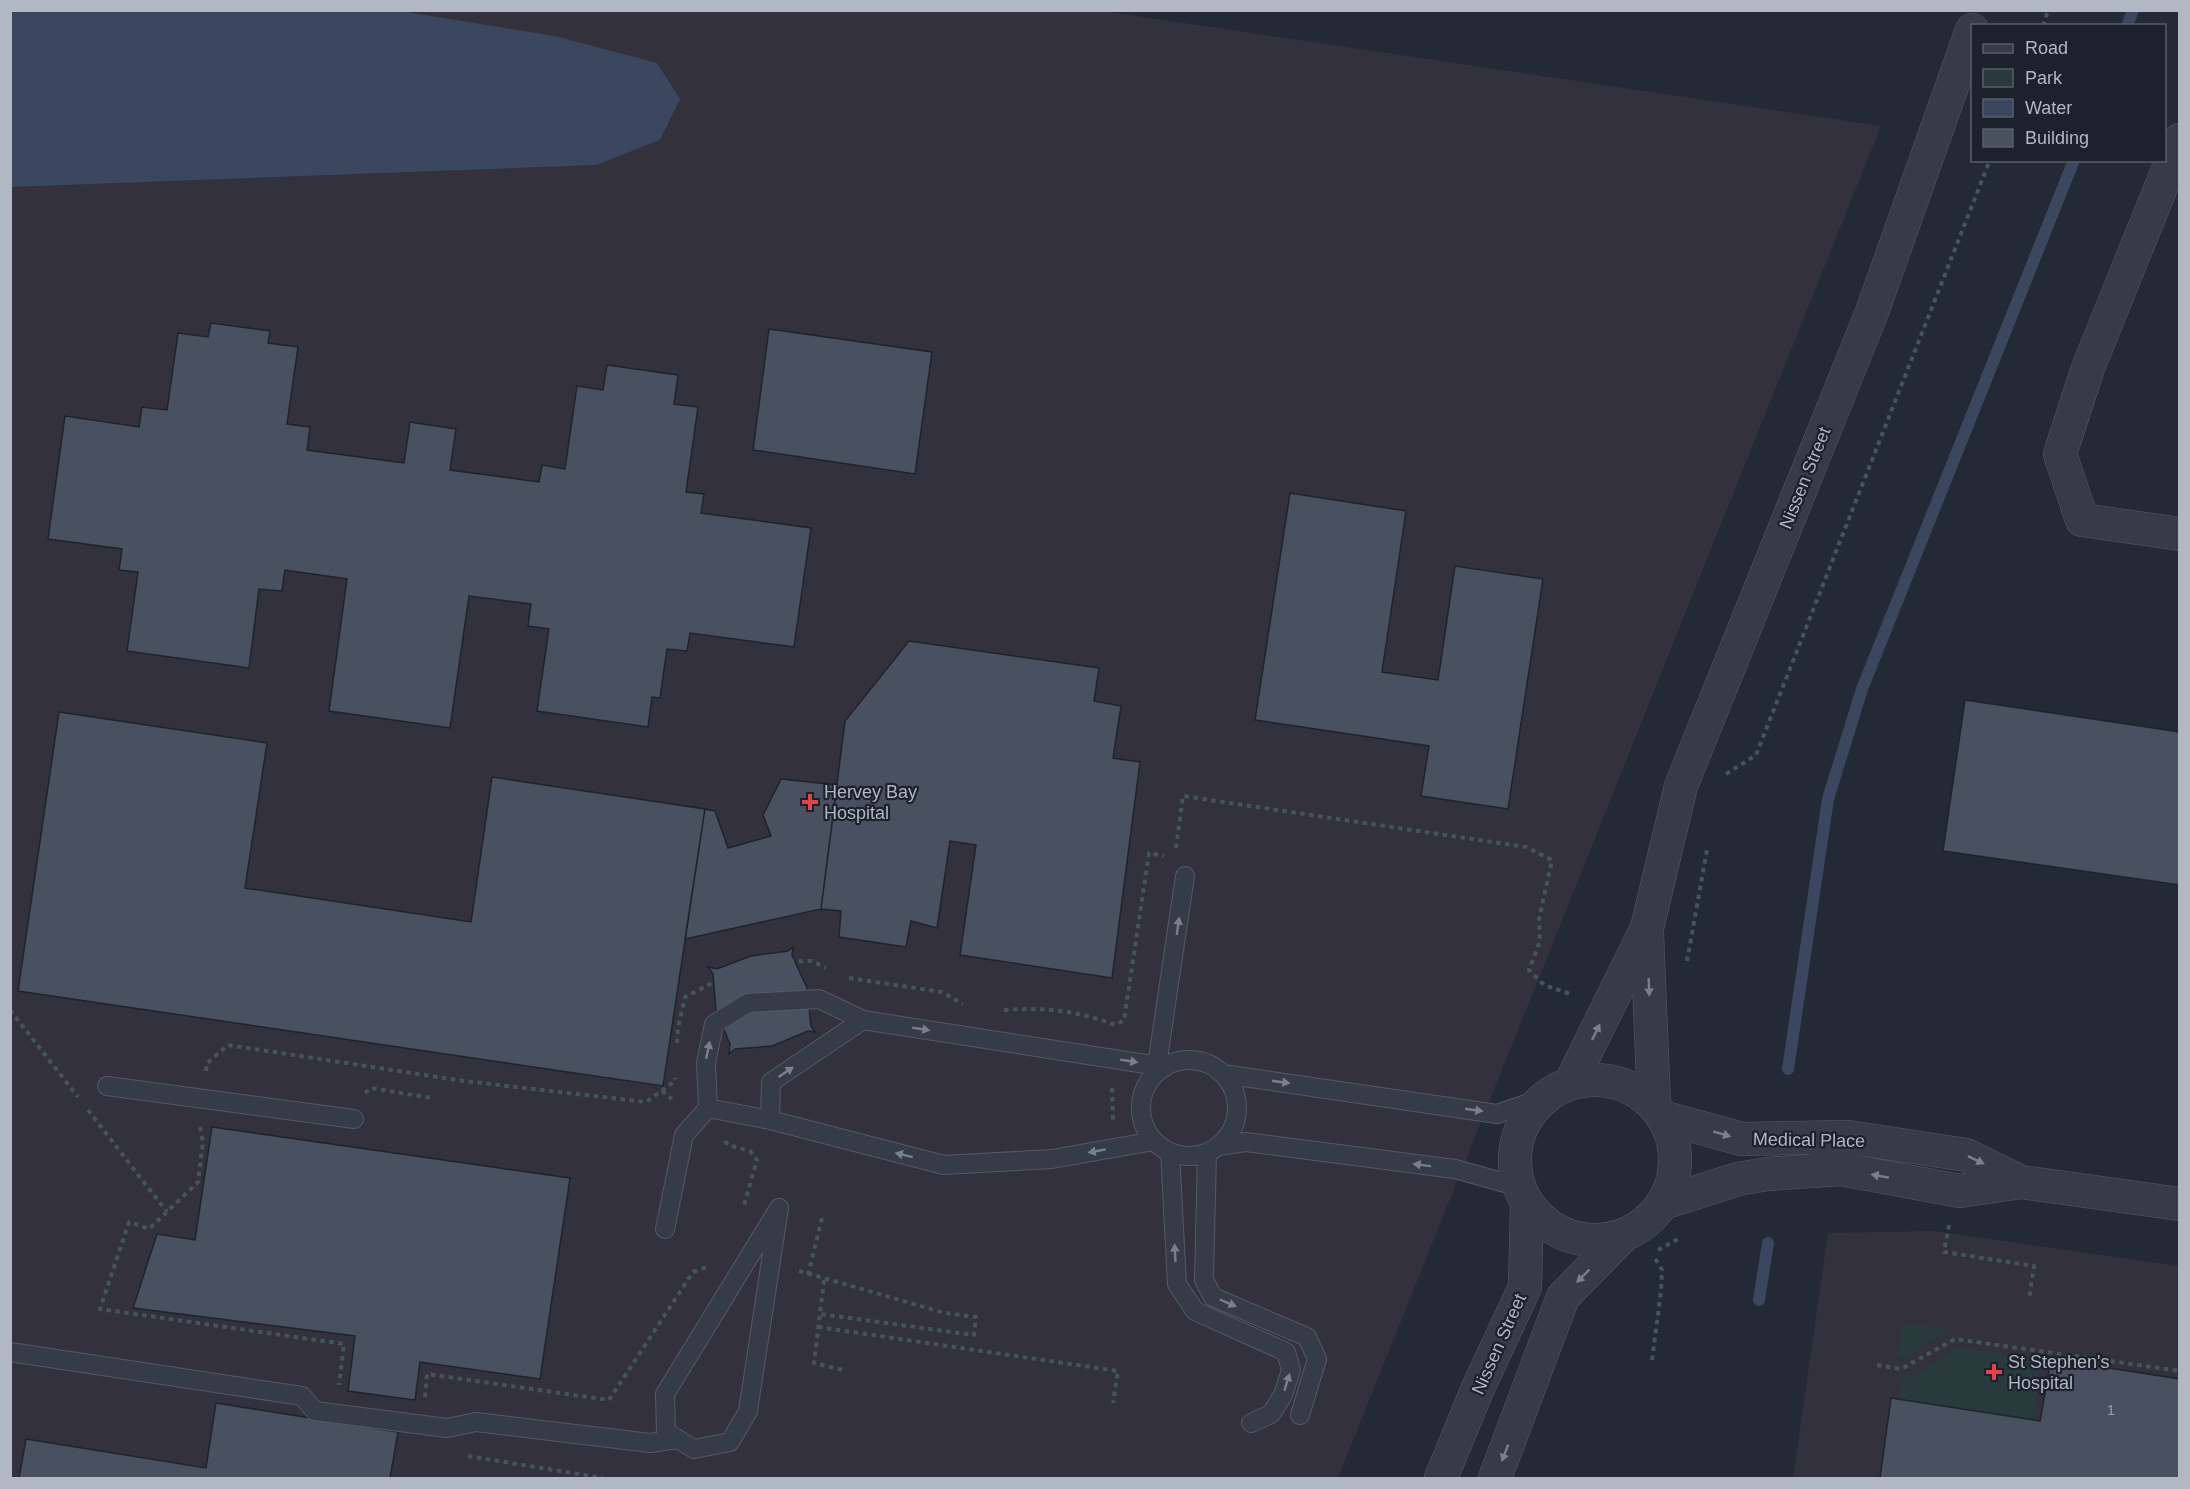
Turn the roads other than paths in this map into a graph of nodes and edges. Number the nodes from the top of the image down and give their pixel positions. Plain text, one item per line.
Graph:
1 (1971, 33) edge
2 (2180, 140) edge
3 (2167, 205) edge
4 (2180, 534) edge
5 (1185, 876) dead end
6 (1647, 928) junction
7 (863, 1020) junction
8 (1161, 1066) junction
9 (1223, 1074) junction
10 (107, 1086) dead end
11 (1557, 1091) junction
12 (708, 1108) junction
13 (1660, 1111) junction
14 (354, 1119) road end
15 (770, 1120) junction
16 (1154, 1141) junction
17 (1213, 1149) junction
18 (1170, 1152) junction
19 (1924, 1166) junction
20 (1523, 1195) junction
21 (1663, 1203) junction
22 (2180, 1204) edge
23 (665, 1229) dead end
24 (1624, 1235) junction
25 (10, 1352) edge
26 (1300, 1415) dead end
27 (1251, 1423) dead end
28 (678, 1439) junction
29 (1441, 1479) edge
30 (1495, 1479) edge

1 - 6 street, Nissen Street
2 - 3 street
3 - 4 street
8 -> 5 lane
11 -> 6 street, Nissen Street
6 -> 13 street, Nissen Street
7 -> 8 lane
12 -> 7 lane
15 -> 7 lane
8 - 9 lane
8 - 16 lane
9 -> 11 lane
9 - 17 lane
10 - 14 lane
11 - 13 street
11 - 20 street
12 - 15 lane
12 - 23 lane
13 -> 19 street, Medical Place
13 - 21 street
16 -> 15 lane
16 - 18 lane
17 - 18 lane
20 -> 17 lane
17 -> 26 lane
27 -> 18 lane
19 -> 21 street, Medical Place
19 - 22 street, Medical Place
20 - 24 street
20 - 29 street, Nissen Street
21 - 24 street
24 -> 30 street
25 - 28 lane
28 - 28 lane

